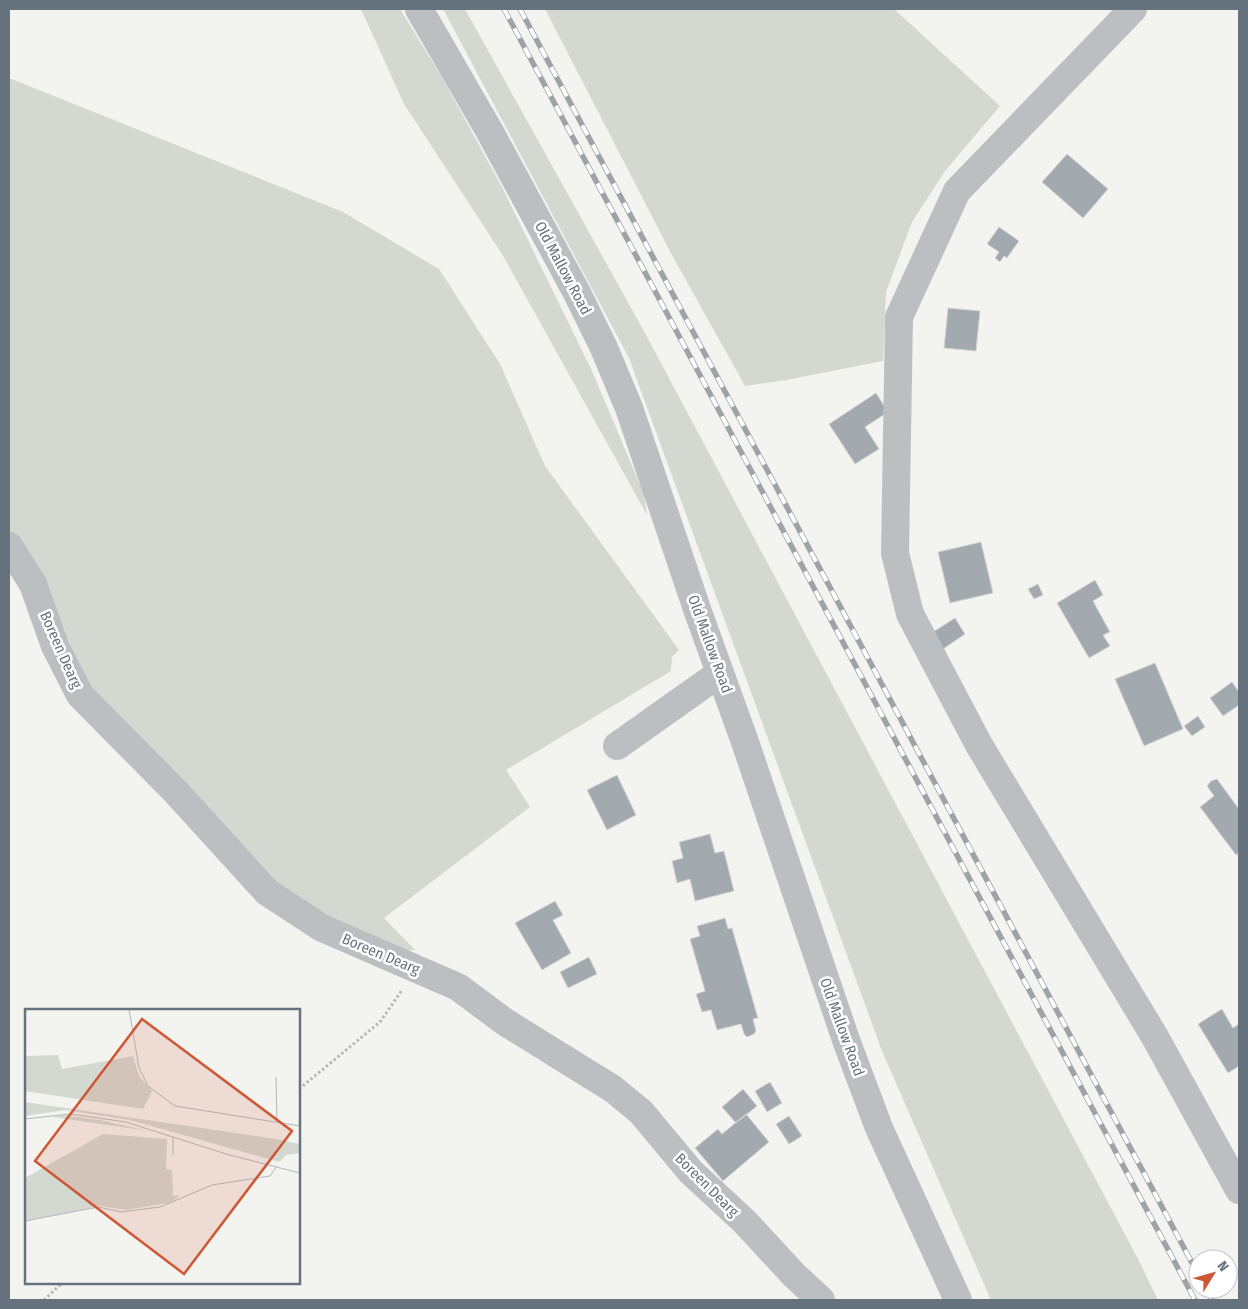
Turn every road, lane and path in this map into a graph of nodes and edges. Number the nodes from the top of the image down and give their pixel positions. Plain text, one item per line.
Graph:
1 (419, 9) edge
2 (1133, 9) edge
3 (9, 546) edge
4 (720, 672) junction
5 (616, 746) dead end
6 (416, 969) junction
7 (300, 1088) edge
8 (1239, 1190) edge
9 (61, 1284) edge
10 (44, 1300) edge
11 (821, 1300) edge
12 (958, 1300) edge

1 - 4 street, Old Mallow Road
2 - 8 street
3 - 6 street, Boreen Dearg
4 - 5 street
4 - 12 street, Old Mallow Road
6 - 7 path
6 - 11 street, Boreen Dearg
9 - 10 path

